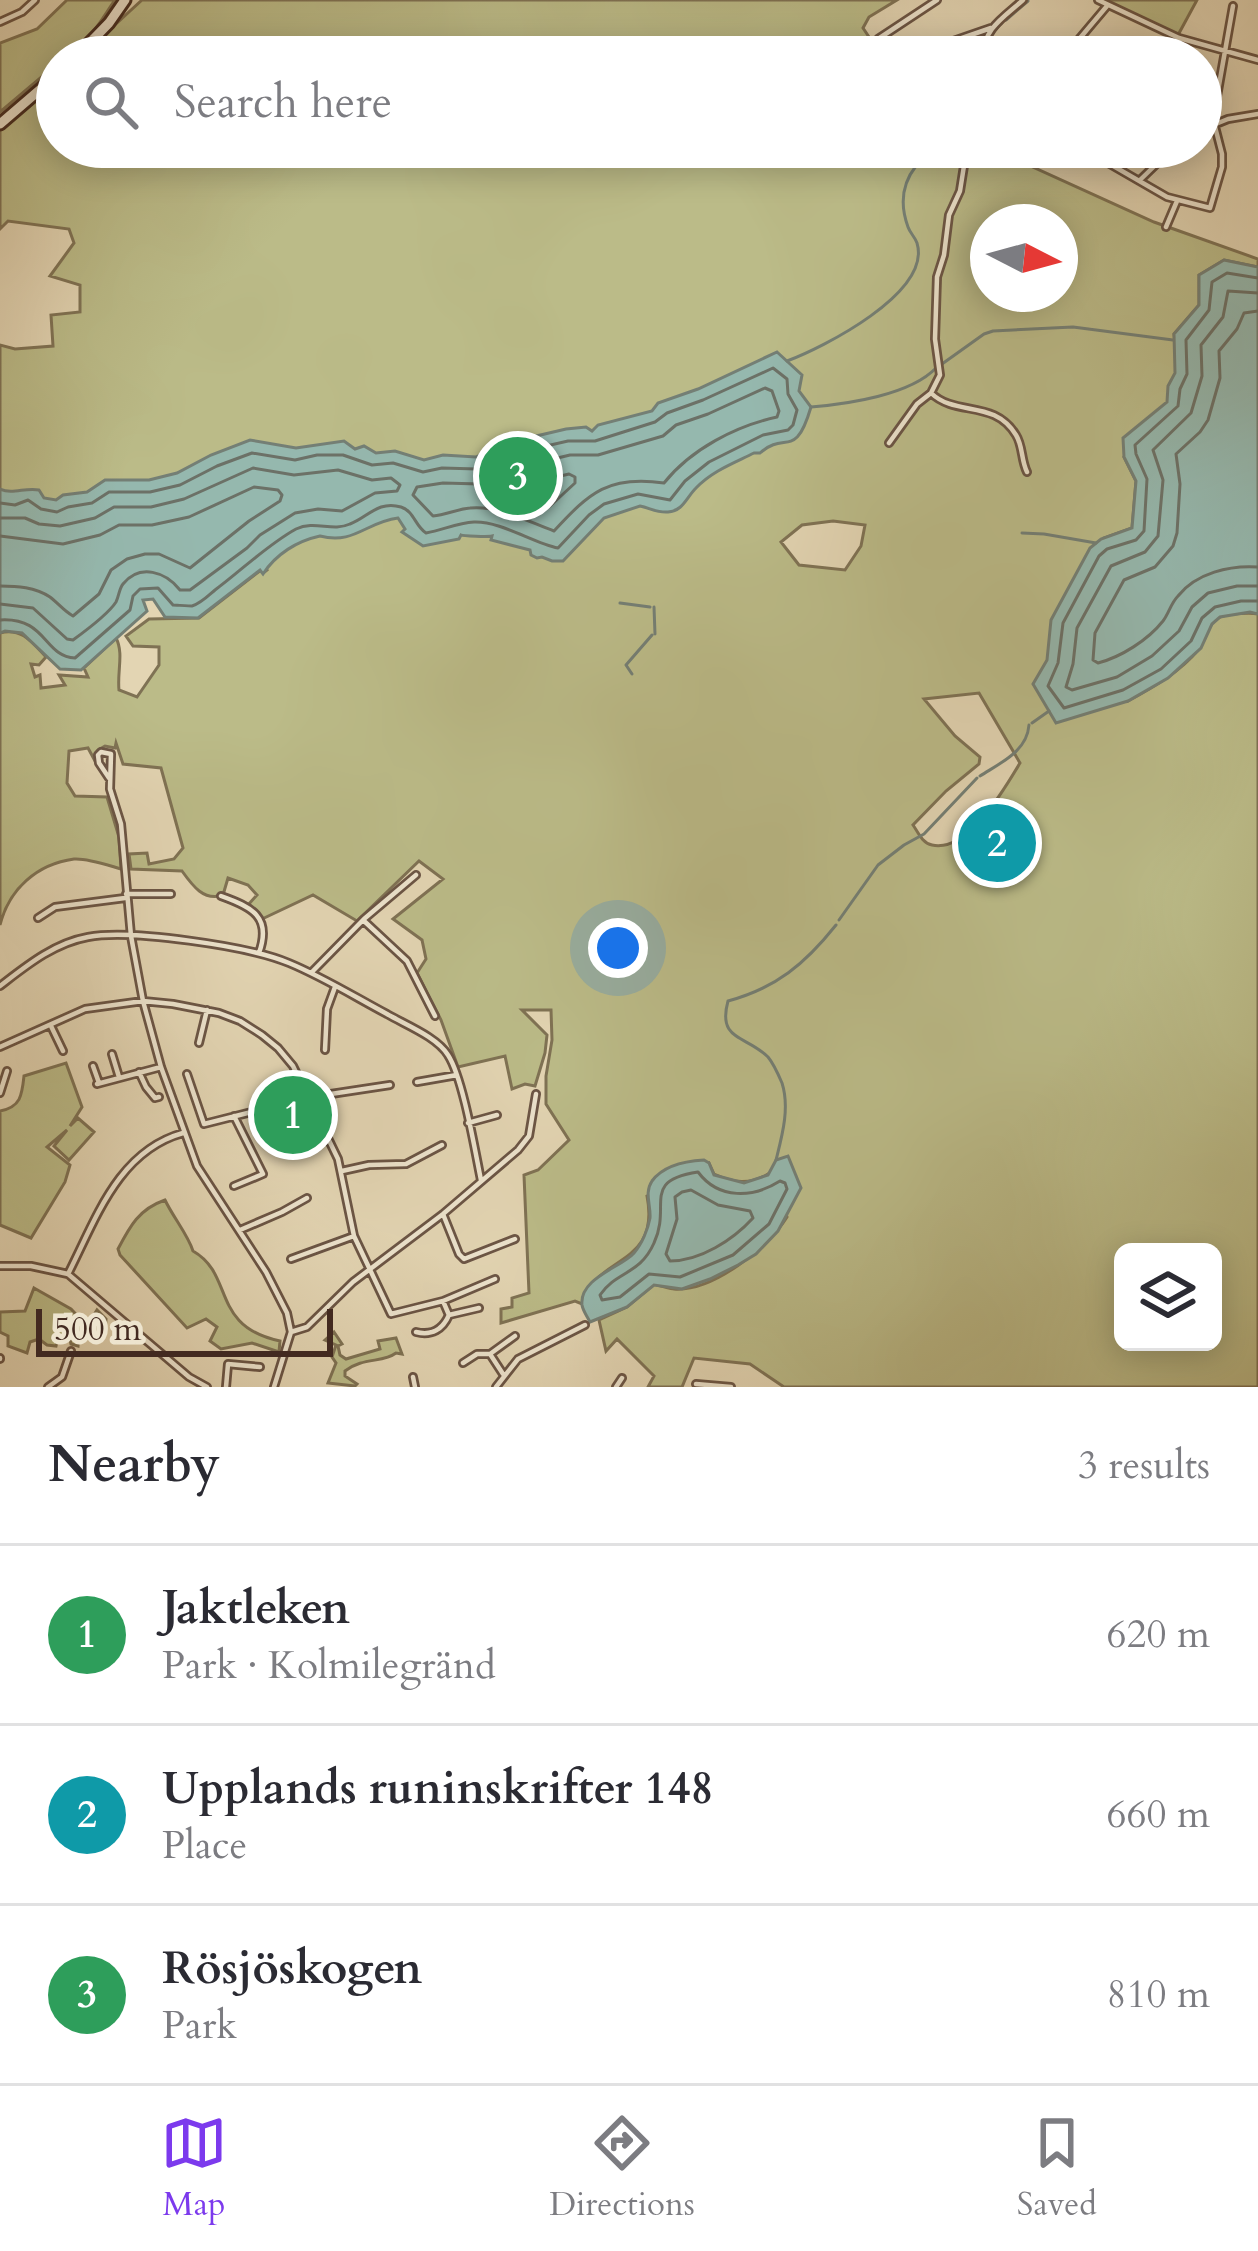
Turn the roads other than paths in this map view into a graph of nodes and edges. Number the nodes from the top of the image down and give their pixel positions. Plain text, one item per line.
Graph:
1 (35, 0) edge
2 (125, 0) edge
3 (937, 0) edge
4 (1023, 0) edge
5 (1099, 0) edge
6 (1107, 6) junction
7 (1233, 6) dead end
8 (0, 22) edge
9 (991, 28) junction
10 (96, 36) edge
11 (881, 36) edge
12 (968, 36) edge
13 (986, 36) edge
14 (1082, 36) edge
15 (1174, 36) edge
16 (1222, 50) edge
17 (1225, 51) junction
18 (1258, 60) edge
19 (1222, 71) edge
20 (36, 93) edge
21 (1258, 114) edge
22 (1222, 122) edge
23 (0, 124) edge
24 (963, 168) edge
25 (1118, 168) edge
26 (1152, 168) edge
27 (1222, 168) edge
28 (1140, 180) junction
29 (1177, 201) junction
30 (1166, 227) dead end
31 (931, 393) junction
32 (889, 443) dead end
33 (1028, 472) dead end
34 (109, 778) dead end
35 (416, 875) dead end
36 (171, 894) dead end
37 (126, 896) junction
38 (221, 896) dead end
39 (38, 918) dead end
40 (363, 920) junction
41 (131, 936) junction
42 (259, 953) junction
43 (311, 973) junction
44 (0, 986) edge
45 (335, 987) junction
46 (143, 1001) junction
47 (207, 1010) junction
48 (435, 1016) dead end
49 (51, 1026) junction
50 (0, 1037) edge
51 (8, 1043) junction
52 (199, 1043) dead end
53 (0, 1047) edge
54 (326, 1050) dead end
55 (63, 1052) dead end
56 (112, 1054) dead end
57 (93, 1066) dead end
58 (160, 1067) junction
59 (7, 1071) dead end
60 (139, 1072) junction
61 (187, 1074) dead end
62 (457, 1076) junction
63 (118, 1078) junction
64 (417, 1082) dead end
65 (390, 1084) dead end
66 (0, 1093) edge
67 (536, 1094) dead end
68 (159, 1097) dead end
69 (306, 1098) junction
70 (496, 1115) dead end
71 (234, 1116) junction
72 (468, 1123) junction
73 (183, 1132) junction
74 (442, 1145) dead end
75 (342, 1171) junction
76 (263, 1174) junction
77 (481, 1180) junction
78 (268, 1184) dead end
79 (234, 1186) dead end
80 (308, 1198) dead end
81 (442, 1214) junction
82 (240, 1230) junction
83 (354, 1236) junction
84 (515, 1239) dead end
85 (291, 1259) dead end
86 (0, 1267) edge
87 (370, 1268) junction
88 (68, 1274) junction
89 (495, 1279) dead end
90 (443, 1301) junction
91 (479, 1308) dead end
92 (449, 1315) junction
93 (585, 1325) dead end
94 (291, 1331) junction
95 (416, 1332) dead end
96 (515, 1336) dead end
97 (71, 1351) dead end
98 (490, 1354) junction
99 (463, 1363) dead end
100 (260, 1367) dead end
101 (503, 1374) junction
102 (413, 1377) dead end
103 (622, 1378) dead end
104 (696, 1384) dead end
105 (48, 1387) edge
106 (206, 1387) edge
107 (226, 1387) edge
108 (274, 1387) edge
109 (415, 1387) edge
110 (496, 1387) edge
111 (616, 1387) edge
112 (731, 1387) edge

1 - 8 street
2 - 10 main road
3 - 11 street
4 - 9 street
5 - 6 street
6 - 14 street
6 - 15 street
7 - 17 street
9 - 12 street
9 - 13 street
16 - 17 street
17 - 18 street
17 - 19 street
20 - 23 main road
21 - 22 street
24 - 31 street
25 - 28 street
26 - 28 street
27 - 29 street
28 - 29 street
29 - 30 street
31 - 32 street
31 - 33 street
34 - 37 street
35 - 40 street
36 - 37 street
37 - 39 street
37 - 41 street
38 - 42 street
40 - 43 street
40 - 48 street
41 - 42 street
41 - 44 street
41 - 46 street
42 - 43 street
43 - 45 street
45 - 54 street
45 - 62 street
46 - 47 street
46 - 49 street
46 - 58 street
47 - 52 street
47 - 69 street
49 - 51 street
49 - 55 street
50 - 51 street
51 - 53 street
56 - 63 street
57 - 63 street
58 - 60 street
58 - 73 street
59 - 66 street
60 - 63 street
60 - 68 street
61 - 71 street
62 - 64 street
62 - 72 street
65 - 69 street
67 - 77 street
69 - 71 street
69 - 75 street
70 - 72 street
71 - 76 street
72 - 77 street
73 - 82 street
73 - 88 street
74 - 75 street
75 - 83 street
76 - 78 street
76 - 79 street
77 - 81 street
80 - 82 street
81 - 84 street
81 - 87 street
82 - 94 street
83 - 85 street
83 - 87 street
86 - 88 street
87 - 90 street
87 - 94 street
88 - 106 street
89 - 90 street
90 - 92 street
91 - 92 street
92 - 95 street
93 - 101 street
94 - 108 street
96 - 98 street
97 - 105 street
98 - 99 street
98 - 101 street
100 - 107 street
101 - 110 street
102 - 109 street
103 - 111 street
104 - 112 street

